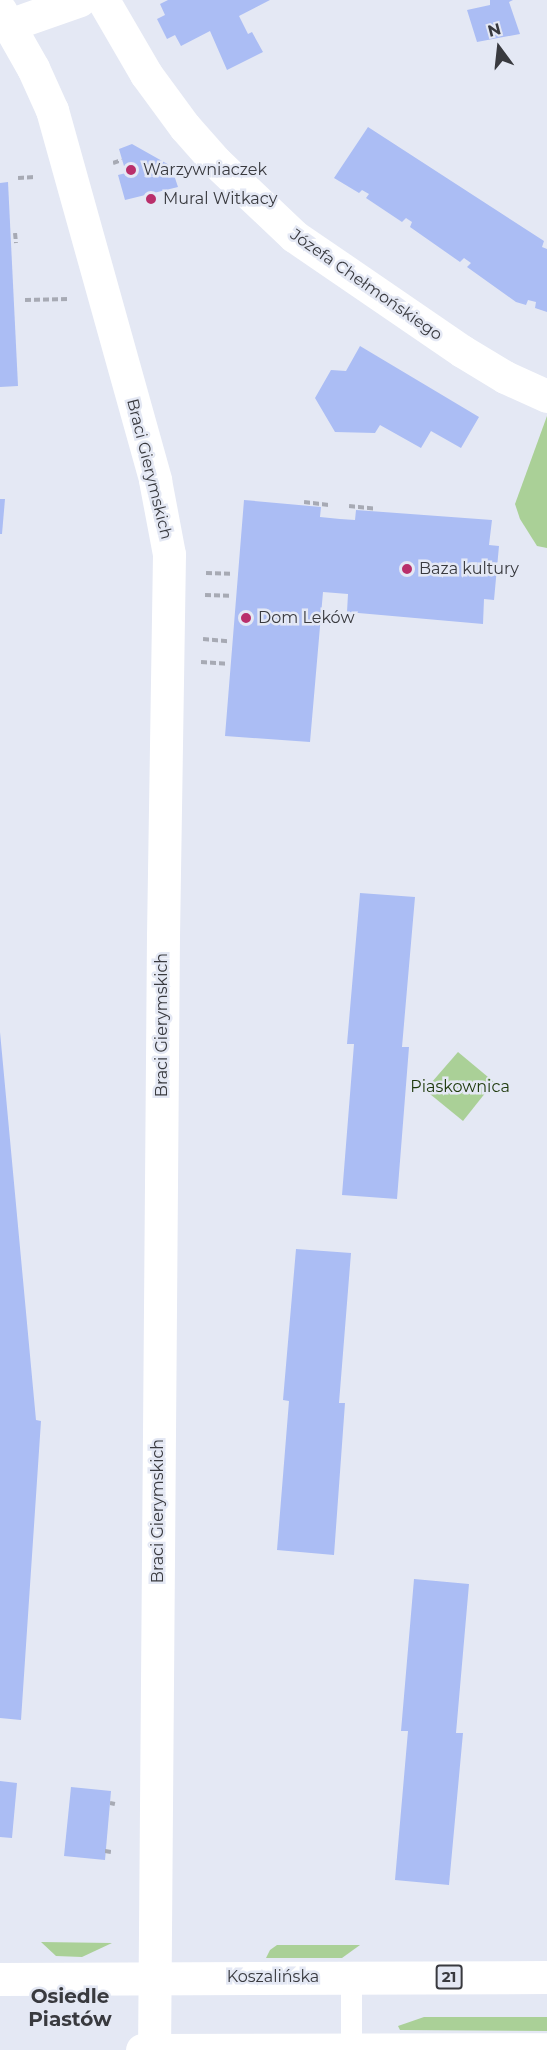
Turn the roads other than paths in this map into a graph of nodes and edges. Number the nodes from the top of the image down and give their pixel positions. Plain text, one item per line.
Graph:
1 (80, 0) edge
2 (103, 0) edge
3 (5, 18) edge
4 (547, 396) edge
5 (351, 1977) junction
6 (547, 1977) edge
7 (0, 1978) edge
8 (155, 1978) junction
9 (547, 2049) edge
10 (142, 2050) edge
11 (154, 2050) edge
12 (351, 2050) edge

1 - 3 street
2 - 4 street, Józefa Chełmońskiego
3 - 8 street, Braci Gierymskich
5 - 6 street, Koszalińska / 21
5 - 8 street, Koszalińska / 21
5 - 12 lane
7 - 8 street, Koszalińska / 21
8 - 11 street, Braci Gierymskich
9 - 12 street
10 - 11 street
11 - 12 street

